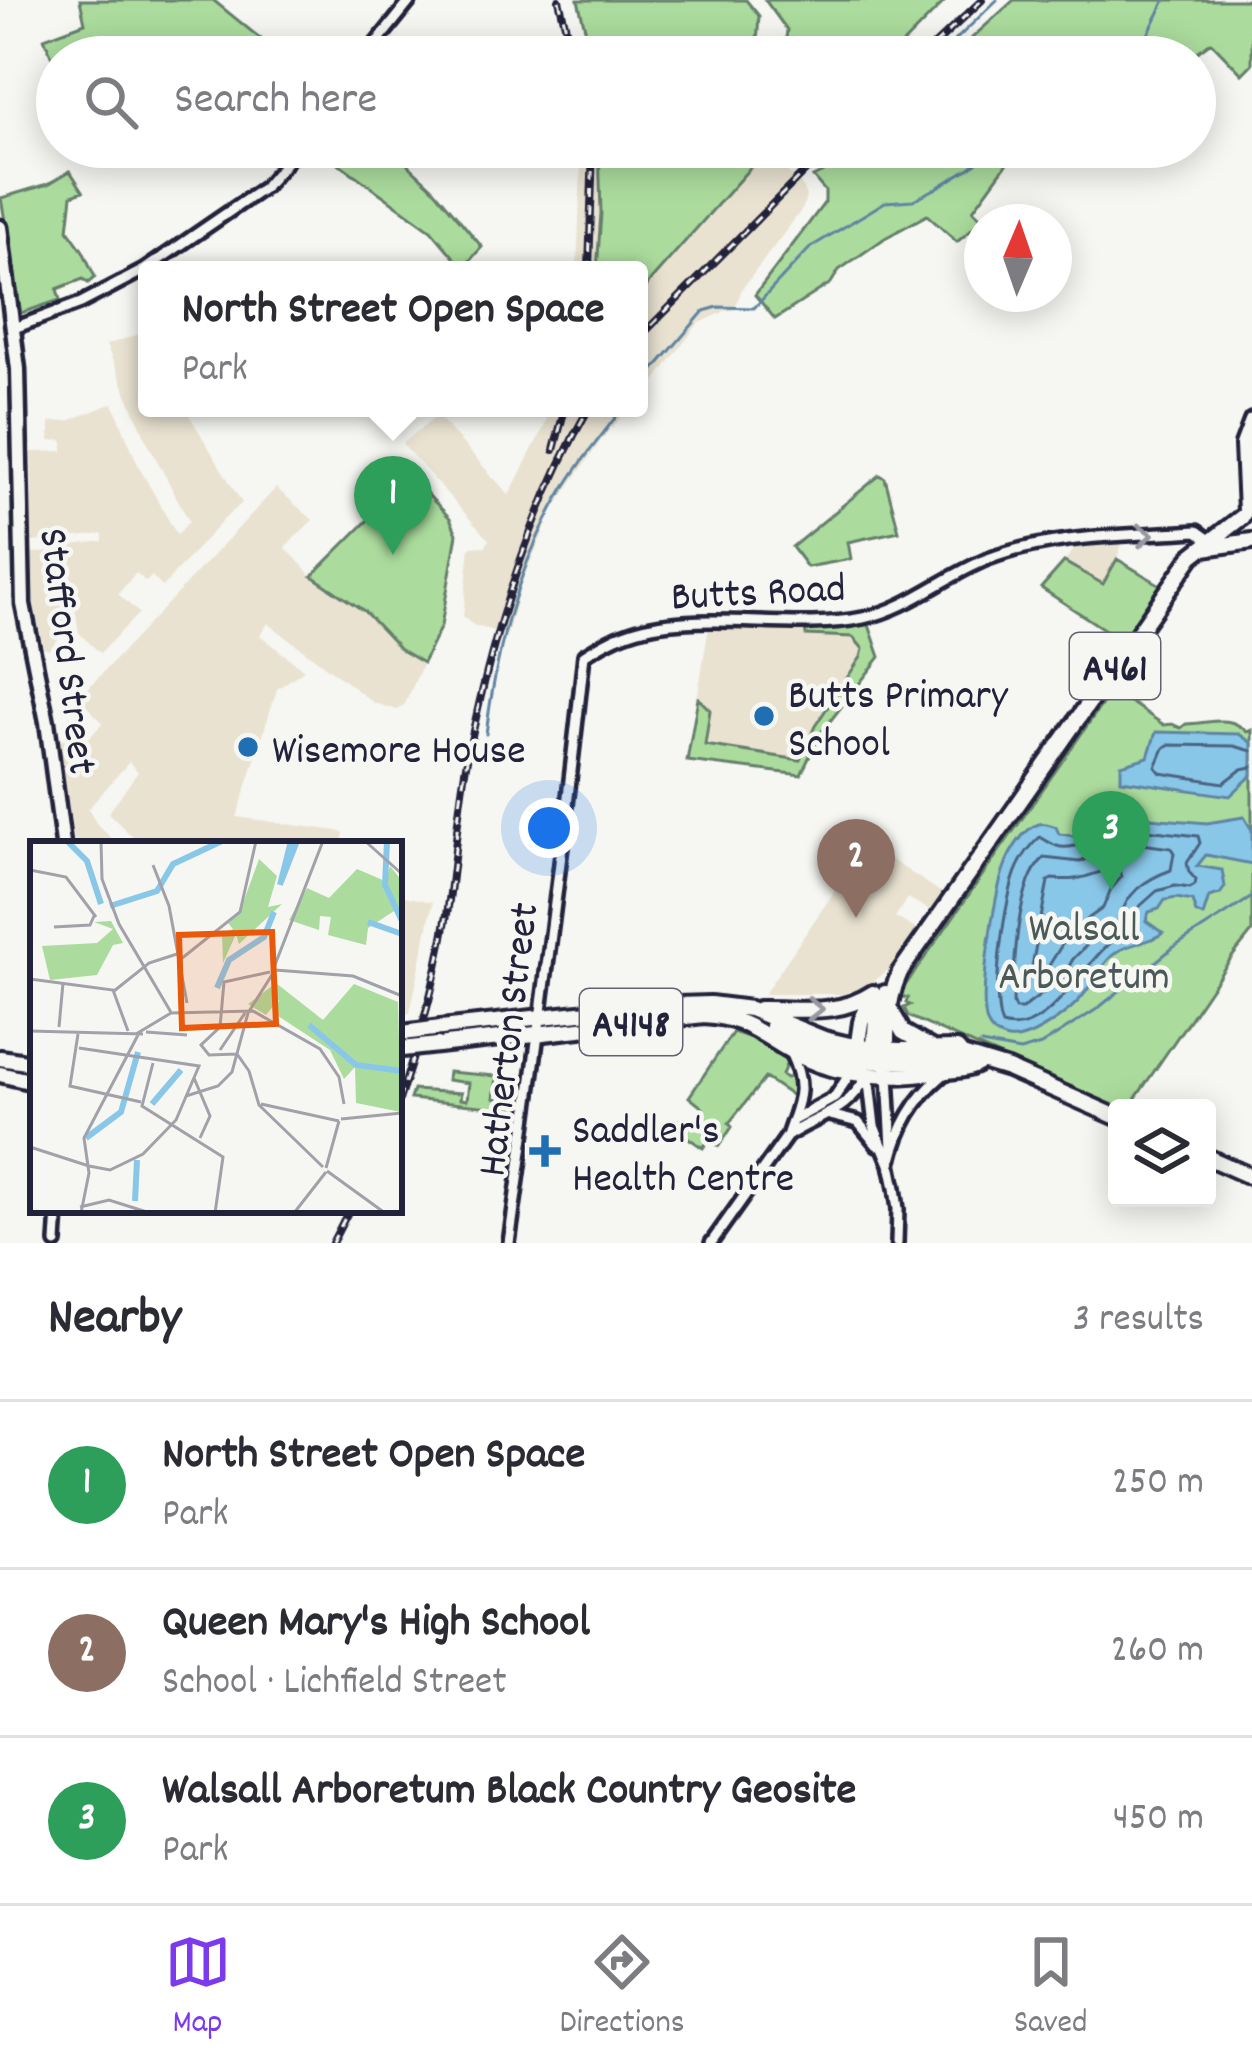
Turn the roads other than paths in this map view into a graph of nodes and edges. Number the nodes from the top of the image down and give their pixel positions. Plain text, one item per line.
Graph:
1 (411, 0) edge
2 (382, 36) edge
3 (282, 168) edge
4 (0, 227) edge
5 (1, 250) edge
6 (157, 261) edge
7 (138, 273) edge
8 (14, 328) junction
9 (1252, 421) edge
10 (1247, 503) edge
11 (1252, 541) edge
12 (1206, 545) junction
13 (584, 655) joint
14 (63, 841) edge
15 (900, 972) junction
16 (891, 988) junction
17 (873, 994) junction
18 (890, 1007) junction
19 (759, 1013) junction
20 (542, 1016) junction
21 (539, 1034) junction
22 (402, 1041) edge
23 (402, 1041) edge
24 (931, 1048) junction
25 (789, 1049) junction
26 (962, 1054) junction
27 (30, 1058) edge
28 (871, 1061) junction
29 (981, 1062) junction
30 (0, 1063) edge
31 (948, 1071) junction
32 (30, 1076) edge
33 (1108, 1113) edge
34 (830, 1115) junction
35 (795, 1119) junction
36 (787, 1136) junction
37 (1216, 1160) edge
38 (890, 1165) junction
39 (1252, 1177) edge
40 (58, 1213) edge
41 (56, 1243) edge
42 (512, 1243) edge
43 (711, 1243) edge
44 (897, 1243) edge

1 - 2 street
3 - 6 street
4 - 5 main road, Stafford Street
5 - 8 main road, Stafford Street
7 - 8 street
8 - 14 main road, Stafford Street
9 - 10 highway
10 - 11 highway
10 - 12 highway, A461
11 - 12 highway
13 -> 12 street, Butts Road
12 - 15 highway, A461
13 - 20 street, Hatherton Street
15 - 16 highway
15 - 17 highway, A461
16 - 18 highway
16 - 28 highway
19 -> 17 highway
17 - 28 highway
18 - 24 highway
18 - 28 highway
19 - 20 highway, A4148
19 - 28 highway, A4148
20 - 21 street, Hatherton Street
20 - 22 highway, A4148, bridge
21 - 23 highway, A4148, bridge
21 - 25 highway, A4148
21 - 42 street, Hatherton Street
24 - 26 highway, A4148
24 - 28 highway, A4148
25 - 28 highway, A4148
25 - 35 street
26 - 28 highway, A4148
26 - 29 highway, A4148
27 - 30 highway
28 - 31 highway, A4148
28 - 34 street
28 - 35 street
28 - 38 street
28 - 38 street
29 - 31 highway, A4148
29 - 33 highway, A4148
30 - 32 highway
31 - 38 street
34 - 36 street
34 - 38 street
35 - 36 street
36 - 43 street
37 - 39 highway
38 - 44 street
40 - 41 street

